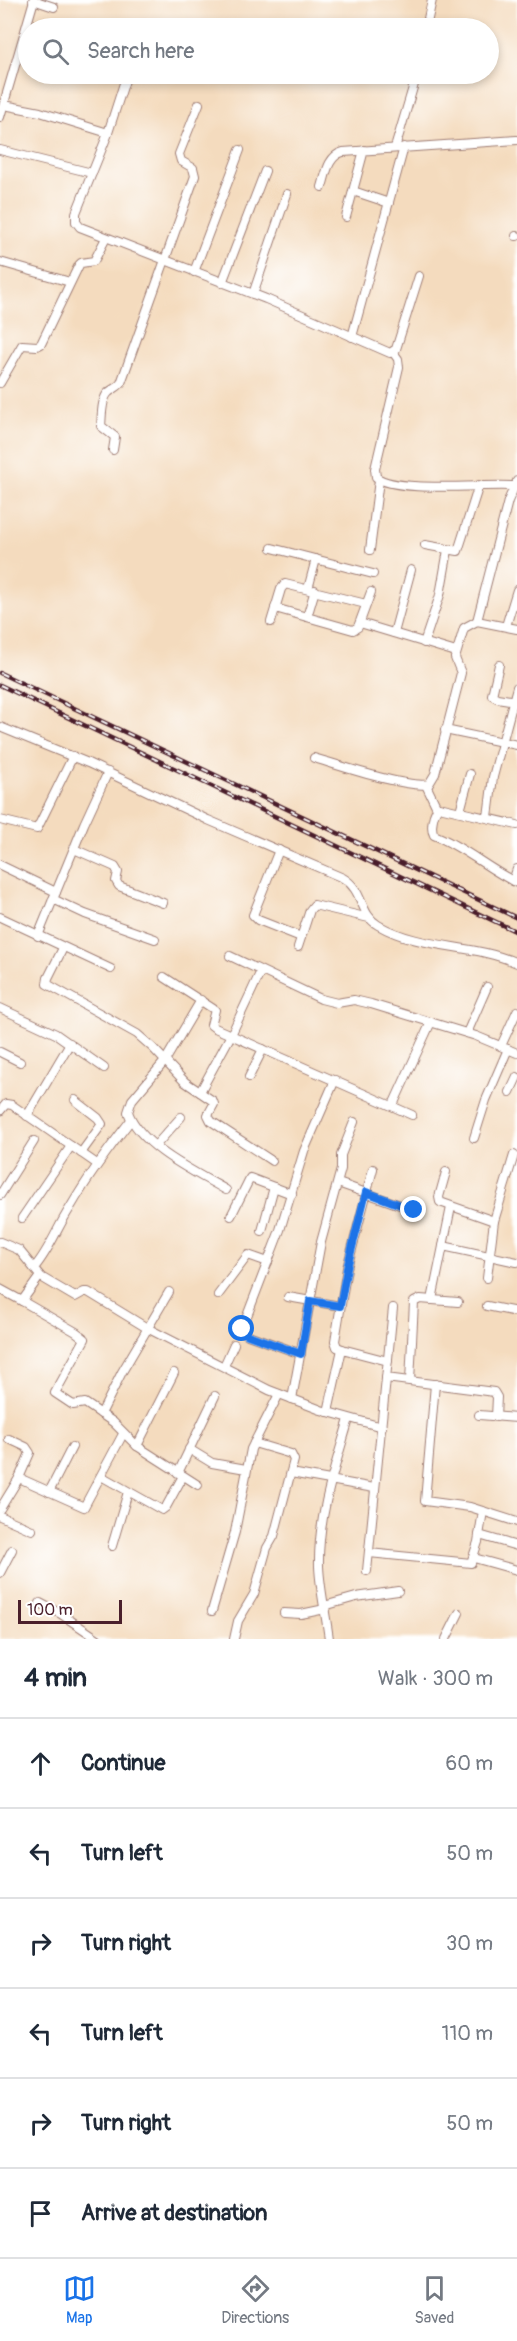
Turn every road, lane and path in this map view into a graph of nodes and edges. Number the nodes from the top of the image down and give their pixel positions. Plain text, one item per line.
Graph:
1 (34, 0) edge
2 (432, 0) edge
3 (54, 7) dead end
4 (29, 18) edge
5 (428, 18) edge
6 (18, 56) edge
7 (124, 84) edge
8 (414, 84) edge
9 (199, 104) dead end
10 (4, 105) junction
11 (0, 117) edge
12 (108, 133) junction
13 (517, 140) edge
14 (404, 147) junction
15 (395, 148) junction
16 (0, 150) edge
17 (240, 150) dead end
18 (364, 150) junction
19 (265, 171) dead end
20 (92, 173) junction
21 (322, 187) dead end
22 (353, 191) junction
23 (287, 194) dead end
24 (389, 203) junction
25 (346, 217) dead end
26 (106, 238) junction
27 (165, 260) junction
28 (0, 262) edge
29 (194, 272) junction
30 (419, 276) dead end
31 (70, 282) junction
32 (222, 283) junction
33 (253, 294) junction
34 (351, 337) junction
35 (393, 352) junction
36 (0, 383) edge
37 (113, 450) dead end
38 (379, 480) junction
39 (515, 483) edge
40 (479, 485) junction
41 (424, 545) dead end
42 (272, 548) dead end
43 (370, 550) dead end
44 (448, 550) junction
45 (316, 559) junction
46 (411, 570) dead end
47 (373, 574) dead end
48 (311, 590) junction
49 (517, 590) edge
50 (371, 592) dead end
51 (366, 604) junction
52 (275, 608) junction
53 (307, 617) junction
54 (477, 621) junction
55 (271, 622) dead end
56 (360, 623) junction
57 (506, 626) junction
58 (517, 628) edge
59 (394, 633) junction
60 (424, 643) junction
61 (456, 652) junction
62 (499, 665) dead end
63 (517, 687) edge
64 (515, 701) edge
65 (0, 727) edge
66 (445, 730) junction
67 (502, 742) junction
68 (517, 745) edge
69 (73, 756) junction
70 (314, 758) dead end
71 (108, 772) junction
72 (470, 774) dead end
73 (426, 785) junction
74 (438, 808) junction
75 (460, 811) junction
76 (488, 817) junction
77 (0, 820) edge
78 (517, 825) edge
79 (74, 849) junction
80 (279, 850) junction
81 (0, 865) edge
82 (517, 869) edge
83 (515, 882) edge
84 (55, 896) junction
85 (163, 903) dead end
86 (0, 917) edge
87 (369, 918) junction
88 (38, 936) junction
89 (301, 937) junction
90 (156, 939) dead end
91 (298, 947) dead end
92 (63, 948) junction
93 (230, 956) dead end
94 (517, 963) edge
95 (111, 969) dead end
96 (261, 971) junction
97 (164, 977) dead end
98 (487, 987) dead end
99 (201, 1000) junction
100 (0, 1008) edge
101 (517, 1011) edge
102 (431, 1022) junction
103 (467, 1033) junction
104 (231, 1035) junction
105 (70, 1043) junction
106 (505, 1048) junction
107 (263, 1049) junction
108 (0, 1052) edge
109 (517, 1053) edge
110 (165, 1061) junction
111 (20, 1062) dead end
112 (104, 1068) dead end
113 (249, 1077) dead end
114 (335, 1080) junction
115 (516, 1080) edge
116 (200, 1092) junction
117 (510, 1092) dead end
118 (75, 1100) dead end
119 (393, 1106) junction
120 (0, 1111) edge
121 (412, 1115) dead end
122 (27, 1116) junction
123 (181, 1117) dead end
124 (131, 1120) junction
125 (354, 1122) dead end
126 (474, 1138) dead end
127 (34, 1141) dead end
128 (156, 1145) junction
129 (71, 1146) junction
130 (81, 1153) junction
131 (514, 1155) dead end
132 (272, 1161) dead end
133 (97, 1164) junction
134 (514, 1165) edge
135 (373, 1169) dead end
136 (446, 1172) dead end
137 (338, 1183) junction
138 (274, 1187) junction
139 (226, 1190) dead end
140 (366, 1192) junction
141 (292, 1194) junction
142 (0, 1195) edge
143 (451, 1207) junction
144 (414, 1210) dead end
145 (231, 1216) dead end
146 (22, 1218) dead end
147 (494, 1221) junction
148 (262, 1231) dead end
149 (0, 1242) edge
150 (443, 1246) junction
151 (491, 1256) junction
152 (268, 1262) junction
153 (517, 1262) edge
154 (34, 1268) junction
155 (40, 1276) junction
156 (487, 1278) dead end
157 (0, 1289) edge
158 (169, 1292) dead end
159 (218, 1295) dead end
160 (288, 1297) dead end
161 (22, 1300) junction
162 (432, 1300) junction
163 (310, 1301) junction
164 (458, 1302) dead end
165 (340, 1306) junction
166 (487, 1306) dead end
167 (393, 1308) dead end
168 (517, 1311) edge
169 (147, 1328) junction
170 (234, 1344) dead end
171 (342, 1349) junction
172 (301, 1354) junction
173 (388, 1361) junction
174 (224, 1366) junction
175 (174, 1373) dead end
176 (386, 1378) junction
177 (410, 1381) junction
178 (435, 1384) junction
179 (279, 1394) junction
180 (215, 1396) dead end
181 (292, 1400) junction
182 (328, 1412) junction
183 (101, 1414) junction
184 (479, 1416) dead end
185 (496, 1417) junction
186 (517, 1418) edge
187 (349, 1419) junction
188 (382, 1427) junction
189 (123, 1434) junction
190 (9, 1439) dead end
191 (254, 1443) junction
192 (137, 1446) junction
193 (72, 1447) dead end
194 (189, 1449) junction
195 (246, 1469) junction
196 (291, 1473) junction
197 (180, 1475) junction
198 (101, 1476) junction
199 (19, 1478) junction
200 (330, 1480) junction
201 (198, 1485) dead end
202 (374, 1488) junction
203 (50, 1492) junction
204 (128, 1492) junction
205 (2, 1504) edge
206 (483, 1511) junction
207 (0, 1516) edge
208 (517, 1522) edge
209 (32, 1530) dead end
210 (479, 1535) junction
211 (112, 1546) dead end
212 (517, 1546) edge
213 (12, 1550) dead end
214 (369, 1553) junction
215 (474, 1558) junction
216 (517, 1570) edge
217 (368, 1571) dead end
218 (0, 1573) edge
219 (398, 1591) dead end
220 (40, 1603) dead end
221 (325, 1608) junction
222 (212, 1611) dead end
223 (284, 1612) dead end
224 (459, 1613) dead end
225 (98, 1639) edge
226 (234, 1639) edge
227 (329, 1639) edge
228 (446, 1639) edge

1 - 3 street
1 - 4 street
2 - 5 street
6 - 10 street
7 - 12 street
8 - 15 street
9 - 27 street
10 - 11 street
10 - 12 street
12 - 20 street
13 - 14 street
14 - 15 street
14 - 24 street
15 - 18 street
16 - 20 street
17 - 29 street
18 - 21 street
18 - 22 street
19 - 32 street
20 - 26 street
22 - 24 street
22 - 25 street
23 - 33 street
24 - 34 street
26 - 27 street
26 - 31 street
27 - 29 street
27 - 37 street
28 - 31 street
29 - 32 street
30 - 35 street
31 - 36 street
32 - 33 street
33 - 34 street
34 - 35 street
35 - 38 street
38 - 40 street
38 - 43 street
39 - 40 street
39 - 54 street
40 - 44 street
41 - 44 street
42 - 45 street
44 - 60 street
45 - 47 street
45 - 48 street
46 - 59 street
48 - 51 street
48 - 52 street
48 - 53 street
49 - 57 street
50 - 51 street
51 - 56 street
52 - 53 street
52 - 55 street
53 - 56 street
54 - 57 street
54 - 61 street
56 - 59 street
57 - 58 street
59 - 60 street
60 - 61 street
61 - 66 street
62 - 64 street
63 - 64 street
64 - 67 street
65 - 69 street
66 - 67 street
66 - 73 street
67 - 68 street
67 - 76 street
69 - 71 street
69 - 77 street
70 - 73 street
71 - 79 street
71 - 80 street
72 - 75 street
73 - 74 street
74 - 75 street
74 - 83 street
75 - 76 street
76 - 78 street
79 - 84 street
79 - 85 street
80 - 87 street
80 - 89 street
81 - 84 street
82 - 83 street
84 - 88 street
84 - 90 street
86 - 88 street
87 - 89 street
87 - 94 street
88 - 92 street
89 - 91 street
92 - 95 street
92 - 110 street
93 - 96 street
96 - 102 street
96 - 104 street
97 - 99 street
98 - 103 street
99 - 104 street
99 - 110 street
100 - 105 street
101 - 106 street
102 - 103 street
102 - 119 street
103 - 106 street
104 - 107 street
104 - 116 street
105 - 112 street
105 - 122 street
106 - 109 street
106 - 126 street
107 - 113 street
107 - 114 street
108 - 111 street
110 - 116 street
110 - 124 street
114 - 119 street
114 - 141 street
115 - 117 street
116 - 132 street
118 - 130 street
119 - 121 street
120 - 122 street
122 - 129 street
123 - 128 street
124 - 128 street
124 - 133 street
125 - 137 street
127 - 142 street
128 - 139 street
129 - 130 street
129 - 146 street
130 - 133 street
131 - 134 street
133 - 154 street
134 - 147 street
135 - 140 street
136 - 143 street
137 - 140 street
137 - 163 street
138 - 141 street
138 - 145 street
138 - 148 street
140 - 144 street
140 - 165 street
141 - 152 street
143 - 147 street
143 - 150 street
147 - 151 street
149 - 154 street
150 - 151 street
150 - 162 street
151 - 153 street
151 - 156 street
152 - 159 street
152 - 172 street
154 - 155 street
155 - 161 street
155 - 169 street
157 - 161 street
158 - 169 street
160 - 163 street
161 - 183 street
162 - 164 street
162 - 177 street
163 - 165 street
163 - 172 street
165 - 171 street
166 - 168 street
167 - 173 street
169 - 174 street
169 - 183 street
170 - 174 street
171 - 173 street
171 - 182 street
172 - 181 street
173 - 176 street
174 - 179 street
175 - 192 street
176 - 177 street
176 - 188 street
177 - 178 street
178 - 185 street
178 - 206 street
179 - 181 street
179 - 191 street
180 - 194 street
181 - 182 street
182 - 187 street
183 - 189 street
184 - 185 street
185 - 186 street
187 - 188 street
187 - 200 street
188 - 202 street
189 - 192 street
189 - 198 street
190 - 199 street
191 - 195 street
191 - 196 street
192 - 197 street
193 - 203 street
194 - 195 street
194 - 197 street
195 - 222 street
196 - 200 street
196 - 226 street
197 - 201 street
197 - 204 street
198 - 203 street
198 - 204 street
199 - 203 street
199 - 205 street
200 - 202 street
200 - 221 street
202 - 214 street
204 - 211 street
206 - 208 street
206 - 210 street
207 - 209 street
210 - 212 street
210 - 215 street
213 - 218 street
214 - 215 street
214 - 217 street
215 - 216 street
219 - 221 street
220 - 225 street
221 - 223 street
221 - 227 street
224 - 228 street

